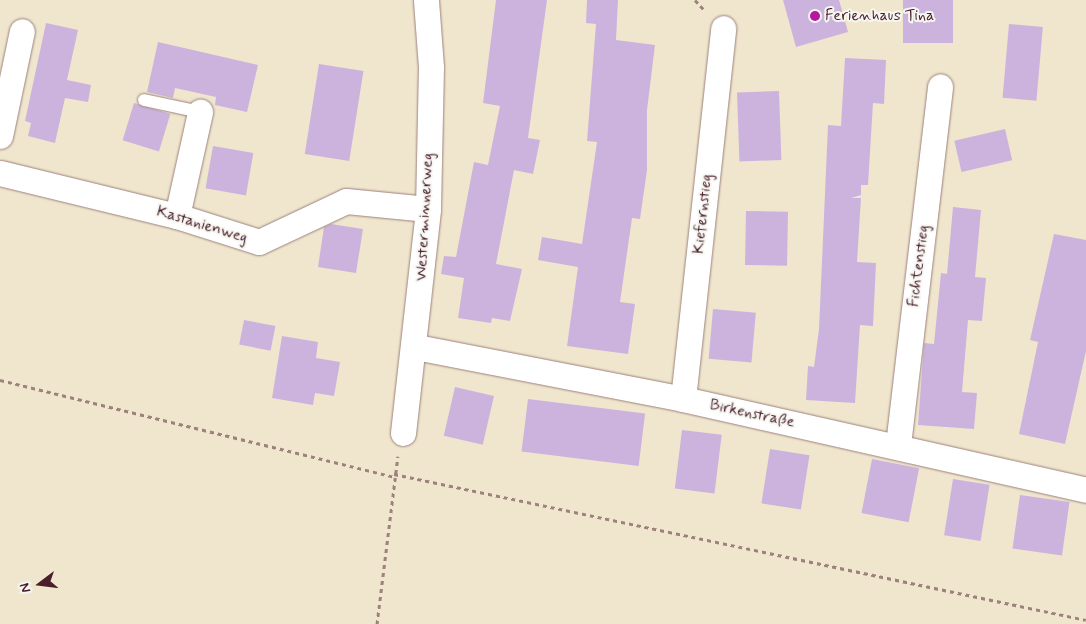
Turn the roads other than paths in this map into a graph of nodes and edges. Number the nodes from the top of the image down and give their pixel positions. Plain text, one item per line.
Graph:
1 (426, 0) edge
2 (723, 28) dead end
3 (22, 32) dead end
4 (940, 86) dead end
5 (144, 100) dead end
6 (200, 112) joint
7 (0, 136) edge
8 (0, 173) edge
9 (428, 209) junction
10 (177, 216) junction
11 (416, 347) junction
12 (683, 400) junction
13 (403, 433) road end
14 (898, 445) junction
15 (1086, 490) edge

1 - 9 street, Westerminnerweg
2 - 12 street, Kiefernstieg
3 - 7 street
4 - 14 street, Fichtenstieg
5 - 6 lane
6 - 10 street
8 - 10 street, Kastanienweg
9 - 10 street, Kastanienweg
9 - 11 street, Westerminnerweg
11 - 12 street, Birkenstraße
11 - 13 street, Westerminnerweg
12 - 14 street, Birkenstraße
14 - 15 street, Birkenstraße

